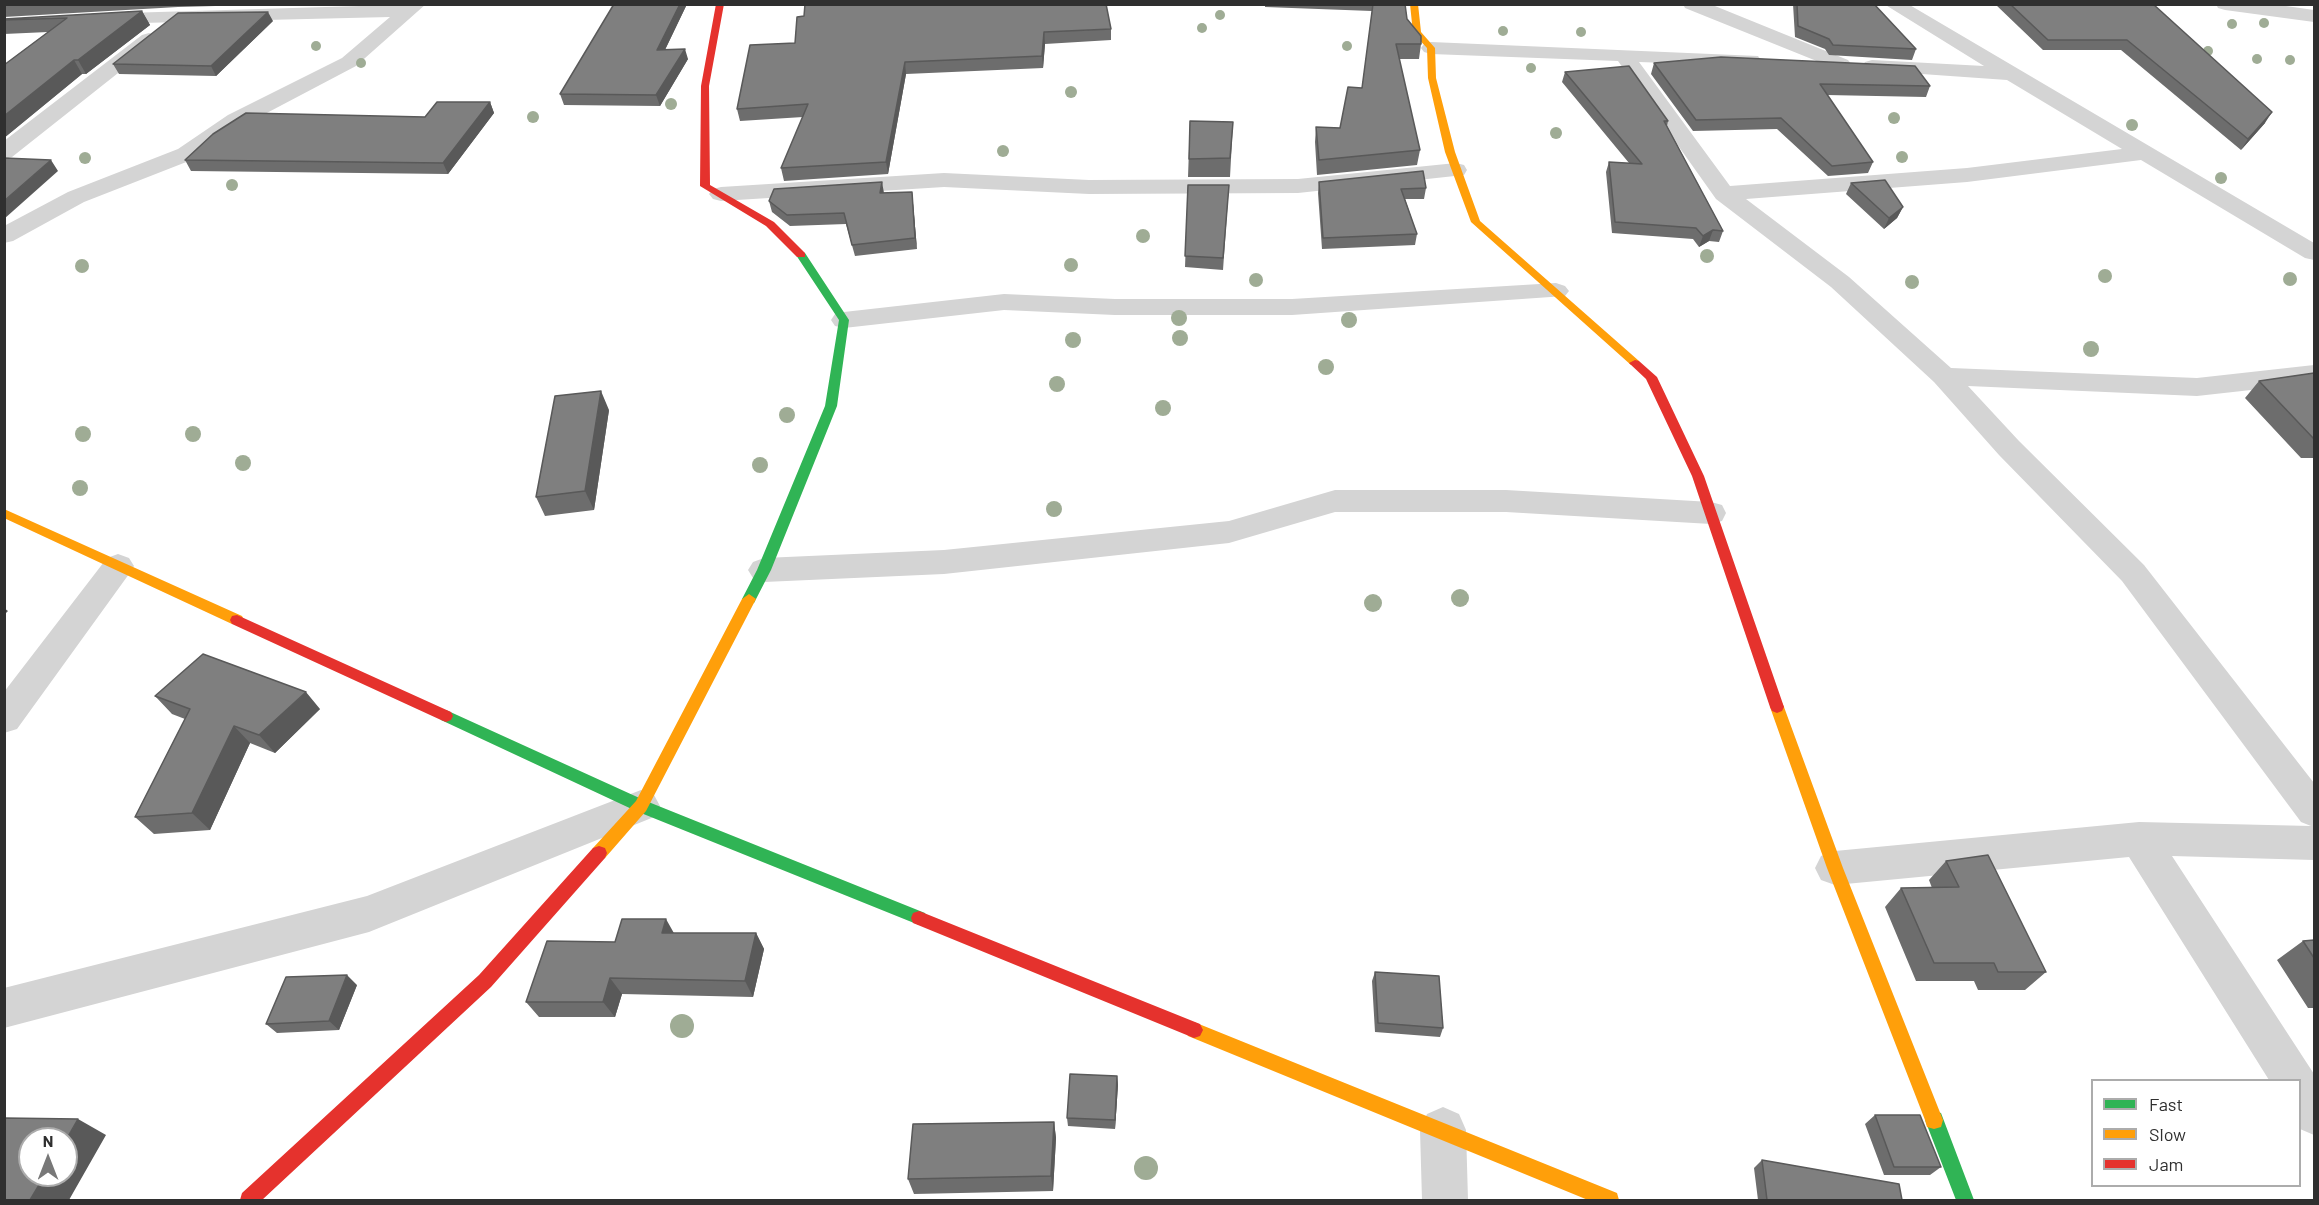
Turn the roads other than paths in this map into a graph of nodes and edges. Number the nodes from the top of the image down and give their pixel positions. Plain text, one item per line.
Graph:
1 (720, 4) edge
2 (1414, 4) edge
3 (1692, 4) edge
4 (1893, 4) edge
5 (2225, 4) edge
6 (2300, 4) edge
7 (414, 8) edge
8 (178, 15) junction
9 (2314, 17) edge
10 (81, 19) edge
11 (1431, 48) junction
12 (1624, 55) junction
13 (1841, 64) junction
14 (2011, 74) junction
15 (4, 152) edge
16 (2142, 153) junction
17 (1456, 170) junction
18 (721, 194) junction
19 (1724, 194) junction
20 (4, 236) edge
21 (2314, 253) edge
22 (1556, 291) junction
23 (844, 320) junction
24 (2314, 374) edge
25 (1944, 376) junction
26 (4, 513) edge
27 (1711, 513) junction
28 (118, 566) junction
29 (764, 570) junction
30 (4, 719) edge
31 (641, 807) junction
32 (2314, 811) edge
33 (2139, 838) junction
34 (2314, 843) edge
35 (1835, 868) junction
36 (4, 1008) edge
37 (2293, 1079) edge
38 (2301, 1092) edge
39 (2314, 1113) edge
40 (1443, 1130) junction
41 (249, 1200) edge
42 (1445, 1200) edge
43 (1610, 1200) edge
44 (1965, 1200) edge

1 - 18 street
2 - 11 street
3 - 13 street
4 - 14 street
5 - 9 street
6 - 9 street
7 - 8 street
7 - 20 street
8 - 10 street
8 - 15 street
11 - 12 street
11 - 17 street
12 - 13 street
12 - 19 street
13 - 14 street
14 - 16 street
16 - 19 street
16 - 21 street
17 - 18 street
17 - 22 street
18 - 23 street
19 - 25 street
22 - 23 street
22 - 27 street
23 - 29 street
24 - 25 street
25 - 32 street
26 - 28 street
27 - 29 street
27 - 35 street
28 - 30 street
28 - 31 street
29 - 31 street
31 - 36 street
31 - 40 street
31 - 41 street
33 - 34 street
33 - 35 street
33 - 37 street
35 - 44 street
38 - 39 street
40 - 42 street
40 - 43 street

